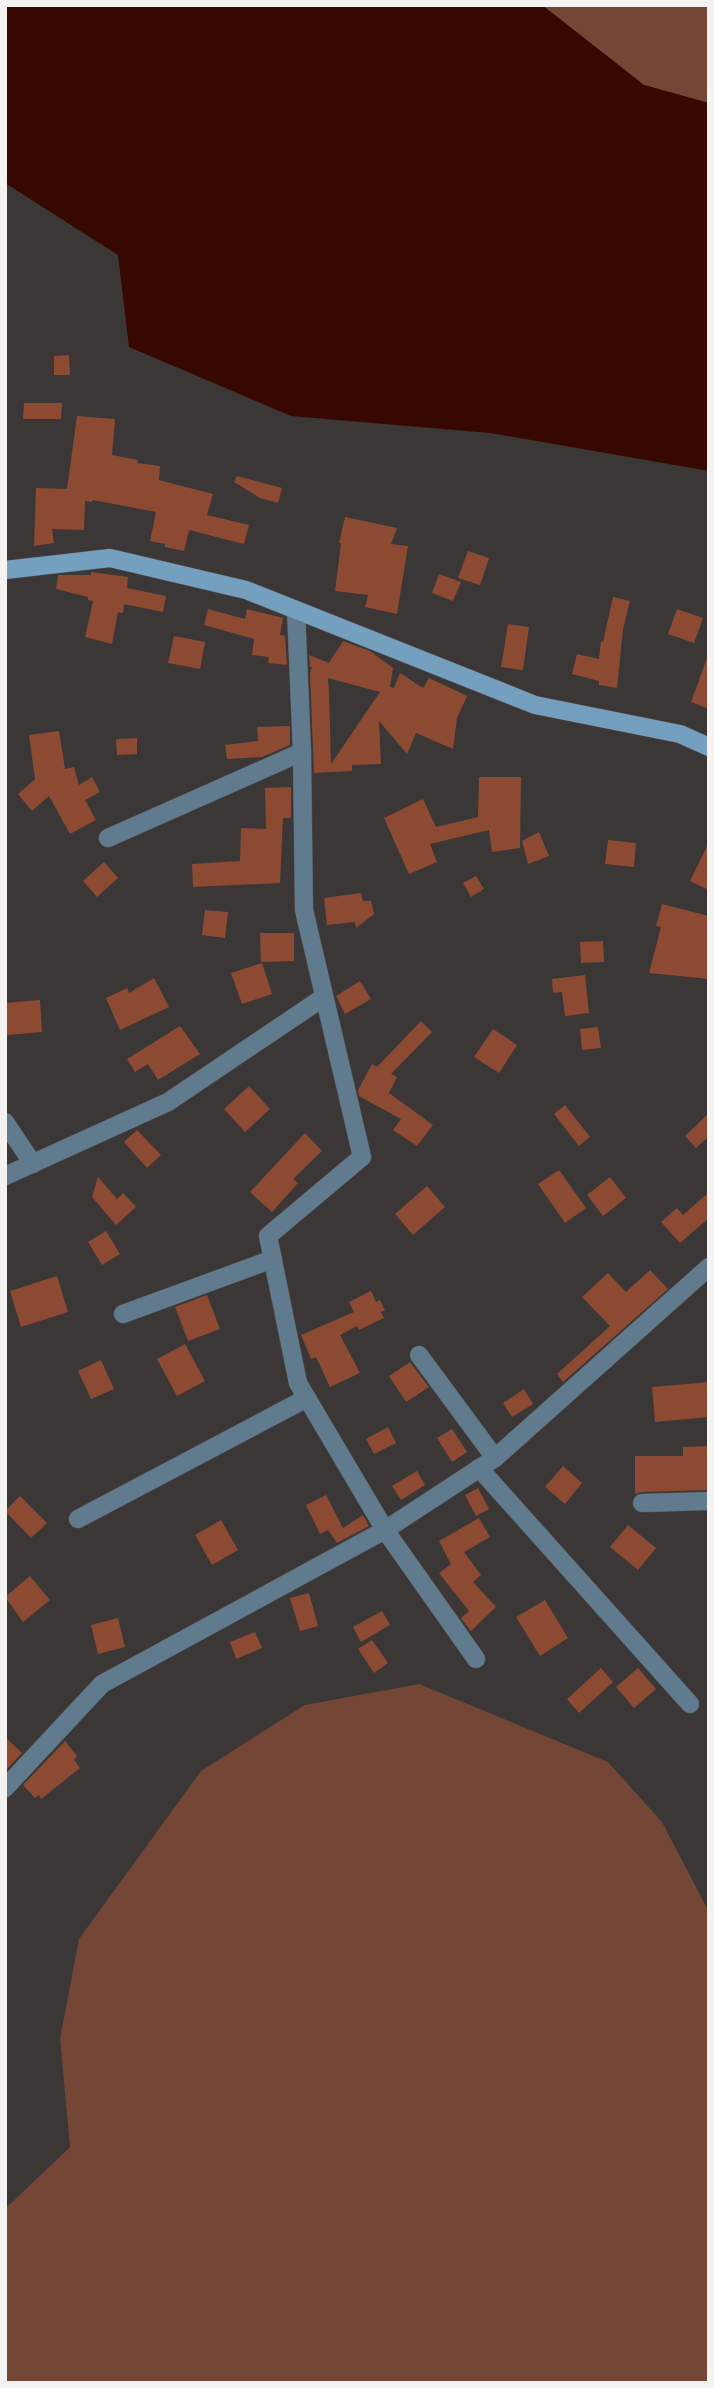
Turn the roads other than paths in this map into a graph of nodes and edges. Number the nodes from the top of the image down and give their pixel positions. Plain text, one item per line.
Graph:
1 (5, 570) edge
2 (296, 610) junction
3 (709, 747) edge
4 (302, 752) junction
5 (108, 838) dead end
6 (324, 997) junction
7 (5, 1122) edge
8 (33, 1164) junction
9 (5, 1176) edge
10 (273, 1259) junction
11 (709, 1267) edge
12 (123, 1314) dead end
13 (419, 1355) dead end
14 (307, 1398) junction
15 (495, 1458) junction
16 (479, 1468) junction
17 (709, 1501) edge
18 (642, 1503) dead end
19 (78, 1519) dead end
20 (385, 1530) junction
21 (476, 1660) dead end
22 (690, 1704) dead end
23 (5, 1788) edge

1 - 2 main road
2 - 3 main road
2 - 4 street
4 - 5 street
4 - 6 street
6 - 8 street
6 - 10 street
7 - 8 street
8 - 9 street
10 - 12 street
10 - 14 street
11 - 15 street
13 - 15 street
14 - 19 street
14 - 20 street
15 - 16 street
16 - 20 street
16 - 22 street
17 - 18 street
20 - 21 street
20 - 23 street

